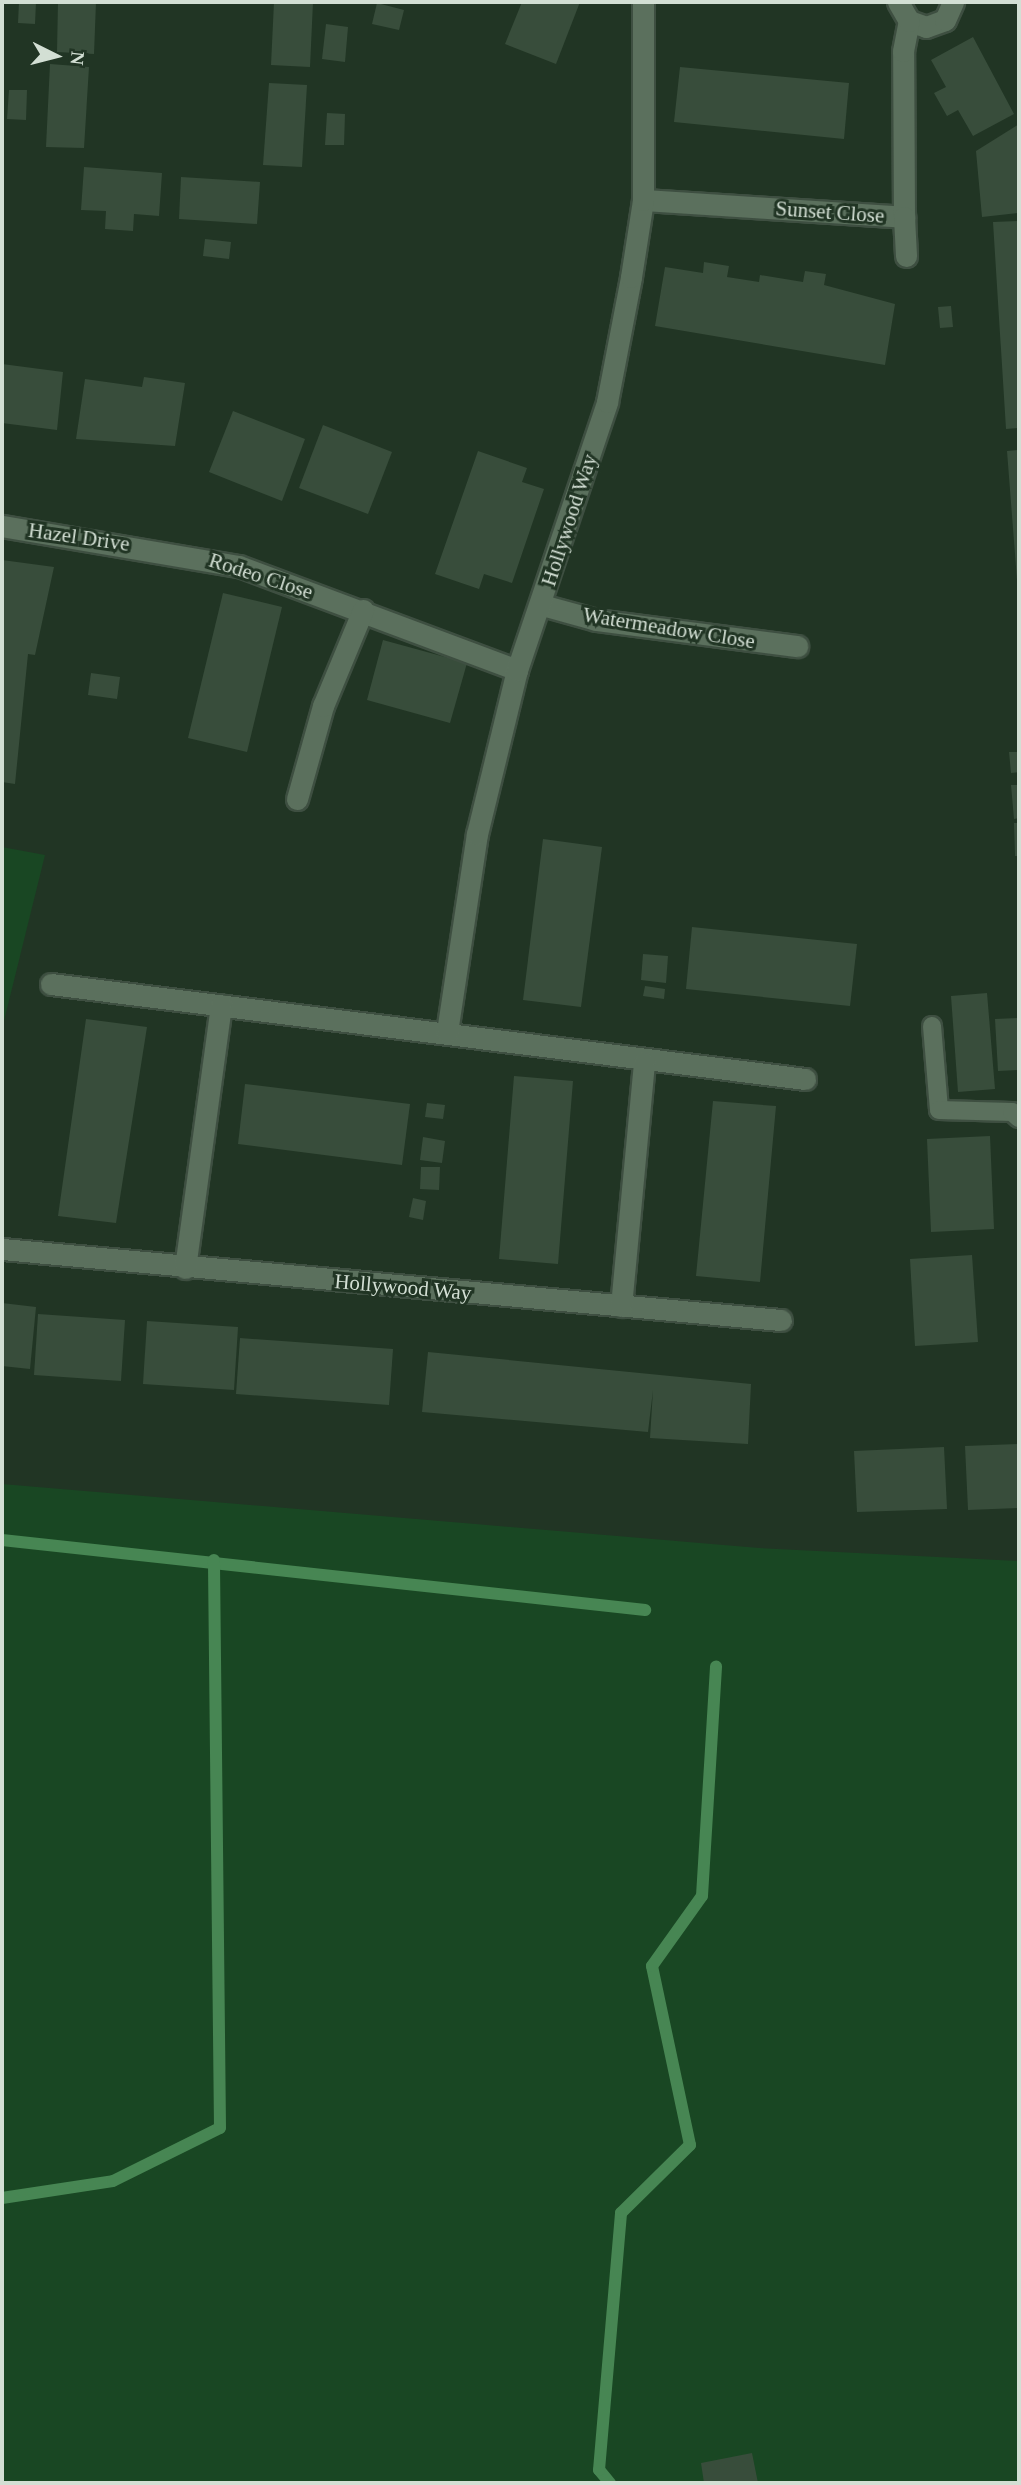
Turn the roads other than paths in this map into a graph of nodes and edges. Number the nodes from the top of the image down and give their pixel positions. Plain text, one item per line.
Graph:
1 (643, 2) edge
2 (898, 2) edge
3 (953, 2) edge
4 (909, 21) junction
5 (643, 200) junction
6 (904, 217) junction
7 (906, 256) dead end
8 (2, 526) edge
9 (156, 547) joint
10 (542, 605) junction
11 (363, 610) junction
12 (797, 646) dead end
13 (517, 670) junction
14 (298, 799) dead end
15 (51, 984) dead end
16 (221, 1005) junction
17 (932, 1026) dead end
18 (447, 1032) junction
19 (643, 1063) junction
20 (804, 1079) dead end
21 (1019, 1118) edge
22 (2, 1249) edge
23 (185, 1268) junction
24 (621, 1306) junction
25 (781, 1320) dead end

1 - 5 street, Hollywood Way
2 - 4 street
3 - 4 street
4 - 6 street, Sunset Close
5 - 6 street, Sunset Close
5 - 10 street, Hollywood Way
6 - 7 street
8 - 9 street, Hazel Drive
9 - 11 street, Rodeo Close
10 - 12 street, Watermeadow Close
10 - 13 street, Hollywood Way
11 - 13 street, Rodeo Close
11 - 14 street
13 - 18 street, Hollywood Way
15 - 16 street
16 - 18 street
16 - 23 street
17 - 21 lane
18 - 19 street
19 - 20 street
19 - 24 street
22 - 23 street, Hollywood Way
23 - 24 street, Hollywood Way
24 - 25 street, Hollywood Way

